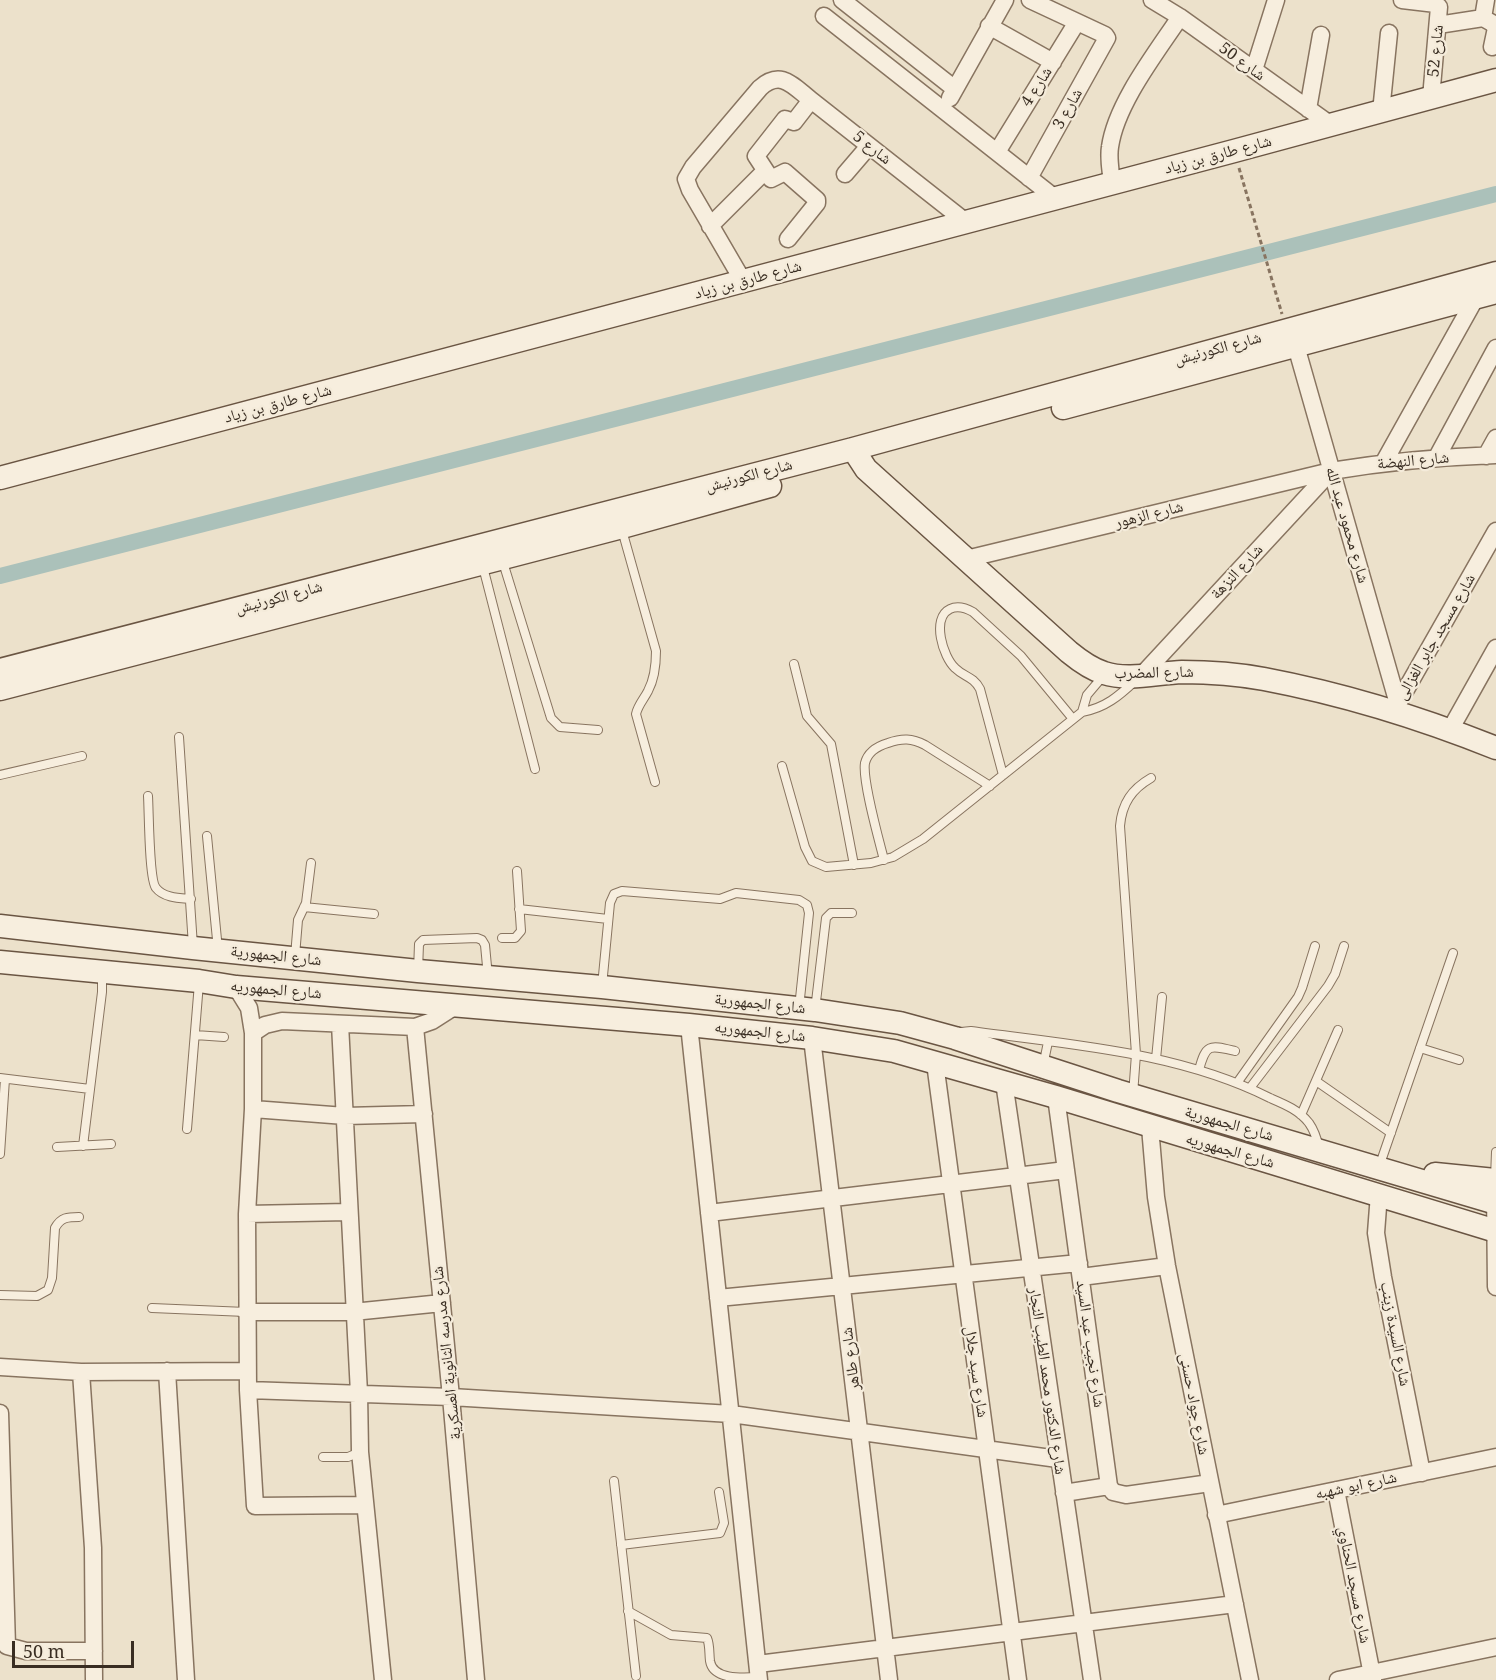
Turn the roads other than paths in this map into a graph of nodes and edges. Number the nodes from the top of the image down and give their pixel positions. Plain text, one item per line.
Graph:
1 (842, 0) edge
2 (1005, 0) edge
3 (1030, 0) edge
4 (1152, 0) edge
5 (1276, 0) edge
6 (1402, 0) edge
7 (1486, 0) edge
8 (824, 16) dead end
9 (1180, 17) junction
10 (1483, 18) junction
11 (1077, 22) junction
12 (1438, 25) junction
13 (989, 26) junction
14 (1389, 33) dead end
15 (1321, 35) dead end
16 (1492, 47) dead end
17 (1053, 62) junction
18 (1254, 70) junction
19 (1496, 80) edge
20 (955, 89) junction
21 (1431, 98) junction
22 (811, 100) junction
23 (944, 109) junction
24 (1308, 109) junction
25 (1380, 112) junction
26 (1331, 125) junction
27 (869, 146) junction
28 (997, 152) junction
29 (765, 171) junction
30 (845, 174) dead end
31 (1029, 178) junction
32 (1112, 184) junction
33 (1055, 198) junction
34 (966, 222) junction
35 (710, 226) junction
36 (788, 239) dead end
37 (1496, 273) edge
38 (743, 281) junction
39 (1485, 295) edge
40 (1296, 346) junction
41 (1496, 348) edge
42 (1496, 438) edge
43 (856, 455) junction
44 (1491, 455) edge
45 (1437, 457) junction
46 (1384, 462) junction
47 (1331, 471) junction
48 (0, 478) edge
49 (622, 527) junction
50 (1496, 531) edge
51 (966, 559) junction
52 (492, 561) junction
53 (1496, 648) edge
54 (794, 663) dead end
55 (0, 670) edge
56 (1105, 673) junction
57 (1143, 674) junction
58 (0, 689) edge
59 (1396, 707) junction
60 (1082, 712) junction
61 (1073, 719) junction
62 (598, 730) dead end
63 (1450, 730) junction
64 (179, 737) dead end
65 (1496, 748) edge
66 (82, 756) dead end
67 (782, 766) dead end
68 (536, 769) dead end
69 (0, 774) edge
70 (1004, 775) junction
71 (1151, 778) dead end
72 (655, 782) dead end
73 (990, 786) junction
74 (148, 796) dead end
75 (207, 836) dead end
76 (884, 860) junction
77 (311, 863) dead end
78 (854, 865) junction
79 (517, 872) dead end
80 (191, 899) junction
81 (304, 908) junction
82 (519, 909) junction
83 (852, 913) dead end
84 (374, 914) dead end
85 (608, 920) junction
86 (0, 926) edge
87 (502, 938) dead end
88 (1315, 946) dead end
89 (1344, 946) dead end
90 (193, 948) junction
91 (218, 951) junction
92 (1453, 953) dead end
93 (295, 958) junction
94 (318, 960) junction
95 (0, 963) edge
96 (355, 964) junction
97 (418, 971) junction
98 (102, 972) junction
99 (488, 978) junction
100 (199, 981) junction
101 (236, 987) junction
102 (602, 987) junction
103 (317, 993) junction
104 (353, 996) junction
105 (1161, 997) dead end
106 (457, 1005) junction
107 (807, 1009) junction
108 (340, 1024) junction
109 (689, 1025) junction
110 (415, 1027) junction
111 (1338, 1030) dead end
112 (253, 1033) junction
113 (195, 1035) junction
114 (943, 1036) junction
115 (224, 1038) dead end
116 (812, 1038) junction
117 (1048, 1042) junction
118 (1420, 1048) junction
119 (1234, 1051) dead end
120 (1136, 1054) junction
121 (1156, 1059) junction
122 (1459, 1060) dead end
123 (935, 1063) junction
124 (1043, 1067) junction
125 (1199, 1070) junction
126 (2, 1079) edge
127 (1316, 1081) junction
128 (1005, 1082) junction
129 (1237, 1083) junction
130 (1250, 1088) junction
131 (90, 1089) junction
132 (1133, 1096) junction
133 (1056, 1098) junction
134 (252, 1109) junction
135 (423, 1114) junction
136 (1301, 1115) junction
137 (345, 1116) junction
138 (1150, 1127) junction
139 (187, 1129) dead end
140 (1391, 1132) junction
141 (111, 1144) dead end
142 (57, 1146) dead end
143 (83, 1146) junction
144 (1319, 1150) junction
145 (1496, 1152) edge
146 (0, 1155) edge
147 (1384, 1169) junction
148 (1066, 1170) junction
149 (1314, 1175) junction
150 (1018, 1176) junction
151 (1495, 1180) edge
152 (951, 1184) junction
153 (1378, 1194) junction
154 (832, 1198) junction
155 (1495, 1203) edge
156 (348, 1212) junction
157 (709, 1213) junction
158 (247, 1214) junction
159 (79, 1217) dead end
160 (1495, 1231) edge
161 (1167, 1266) junction
162 (1031, 1268) junction
163 (1080, 1270) junction
164 (962, 1274) junction
165 (842, 1286) junction
166 (1496, 1287) edge
167 (0, 1295) edge
168 (718, 1298) junction
169 (442, 1303) junction
170 (152, 1308) dead end
171 (246, 1312) junction
172 (353, 1312) junction
173 (0, 1367) edge
174 (167, 1371) junction
175 (247, 1371) junction
176 (81, 1372) junction
177 (248, 1390) junction
178 (359, 1393) junction
179 (452, 1397) junction
180 (0, 1413) edge
181 (731, 1414) junction
182 (860, 1432) junction
183 (986, 1449) junction
184 (360, 1452) junction
185 (323, 1457) dead end
186 (1496, 1457) edge
187 (1058, 1459) junction
188 (1422, 1473) junction
189 (614, 1481) dead end
190 (1210, 1483) junction
191 (1110, 1486) junction
192 (1336, 1490) junction
193 (720, 1491) dead end
194 (1064, 1493) junction
195 (365, 1505) junction
196 (741, 1505) junction
197 (722, 1508) junction
198 (1216, 1515) junction
199 (621, 1545) junction
200 (1234, 1604) junction
201 (628, 1611) junction
202 (1083, 1623) junction
203 (1011, 1632) junction
204 (885, 1647) junction
205 (1496, 1647) edge
206 (94, 1652) junction
207 (759, 1674) edge
208 (636, 1676) dead end
209 (1372, 1677) edge
210 (94, 1680) edge
211 (186, 1680) edge
212 (382, 1680) edge
213 (476, 1680) edge
214 (889, 1680) edge
215 (1018, 1680) edge
216 (1092, 1680) edge
217 (1250, 1680) edge
218 (1338, 1680) edge

1 - 20 street
2 - 13 street
3 - 11 street
4 - 9 street, شارع 50
5 - 18 street
6 - 12 street, شارع 52
7 - 10 street
8 - 23 street
9 - 18 street, شارع 50
9 - 32 street
10 - 12 street
10 - 16 street
11 - 17 street, شارع 4
11 - 31 street, شارع 3
12 - 21 street, شارع 52
13 - 17 street
13 - 20 street
14 - 25 street
15 - 24 street
17 - 28 street, شارع 4
18 - 24 street, شارع 50
19 - 21 main road, شارع طارق بن زياد
20 - 23 street
21 - 25 main road, شارع طارق بن زياد
22 - 27 street, شارع 5
22 - 29 street
22 - 35 street, شارع 5
23 - 28 street
24 - 26 street, شارع 50
25 - 26 main road, شارع طارق بن زياد
26 - 32 main road, شارع طارق بن زياد
27 - 30 street
27 - 34 street, شارع 5
28 - 31 street
29 - 35 street
29 - 36 street
31 - 33 street
32 - 33 main road, شارع طارق بن زياد
33 - 34 main road, شارع طارق بن زياد
34 - 38 main road, شارع طارق بن زياد
35 - 38 street
37 - 43 main road, شارع الكورنيش
38 - 48 main road, شارع طارق بن زياد
39 - 40 main road, شارع الكورنيش
39 - 46 street
40 - 43 main road, شارع الكورنيش
40 - 47 street, شارع محمود عبد الله
41 - 45 street
42 - 44 street
43 - 49 main road, شارع الكورنيش
43 - 51 main road, شارع المضرب
43 - 55 main road, شارع الكورنيش
44 - 45 street, شارع النهضة
45 - 46 street, شارع النهضة
46 - 47 street, شارع النهضة
47 - 51 street, شارع الزهور
47 - 57 street, شارع النزهة
47 - 59 street, شارع محمود عبد الله
49 - 52 main road, شارع الكورنيش
49 - 72 lane
50 - 59 street, شارع مسجد جابر الغزالى
51 - 56 main road, شارع المضرب
52 - 58 main road, شارع الكورنيش
52 - 62 lane
52 - 68 lane
53 - 63 street
54 - 78 lane
56 - 57 main road, شارع المضرب
56 - 60 lane
57 - 59 main road, شارع المضرب
57 - 60 lane
59 - 63 main road, شارع المضرب
60 - 61 lane
61 - 70 lane
61 - 70 lane
63 - 65 main road, شارع المضرب
64 - 80 lane
66 - 69 lane
67 - 78 lane
70 - 73 lane
71 - 120 lane
73 - 76 lane
73 - 76 lane
74 - 80 lane
75 - 91 lane
76 - 78 lane
77 - 81 lane
79 - 82 lane
80 - 90 lane
81 - 84 lane
81 - 93 lane
82 - 85 lane
82 - 87 lane
83 - 107 lane
85 - 102 lane
85 - 107 lane
86 - 90 main road, شارع الجمهورية
88 - 129 lane
89 - 130 lane
90 - 91 main road, شارع الجمهورية
91 - 93 main road, شارع الجمهورية
92 - 118 lane
93 - 94 main road, شارع الجمهورية
94 - 96 main road, شارع الجمهورية
94 - 103 main road
95 - 98 main road, شارع الجمهوريه
96 - 97 main road, شارع الجمهورية
96 - 104 main road
97 - 99 main road, شارع الجمهورية
97 - 99 lane
98 - 100 main road, شارع الجمهوريه
98 - 131 lane
99 - 102 main road, شارع الجمهورية
100 - 101 main road, شارع الجمهوريه
100 - 113 lane
101 - 103 main road, شارع الجمهوريه
101 - 112 street
102 - 107 main road, شارع الجمهورية
103 - 104 main road, شارع الجمهوريه
104 - 106 main road, شارع الجمهوريه
105 - 121 lane
106 - 109 main road, شارع الجمهوريه
106 - 110 street
107 - 114 main road, شارع الجمهورية
108 - 110 street
108 - 112 street
108 - 137 street
109 - 116 main road, شارع الجمهوريه
109 - 157 street
110 - 135 street, شارع مدرسه الثانوية العسكرية
111 - 127 lane
112 - 134 street
113 - 115 lane
113 - 139 lane
114 - 117 lane
114 - 124 main road, شارع الجمهورية
116 - 123 main road, شارع الجمهوريه
116 - 154 street, شارع طاهر
117 - 120 lane
117 - 124 lane
118 - 122 lane
118 - 140 lane
119 - 125 lane
120 - 121 lane
120 - 132 lane
121 - 125 lane
123 - 128 main road, شارع الجمهوريه
123 - 152 street, شارع سيد جلال
124 - 132 main road, شارع الجمهورية
125 - 129 lane
126 - 131 lane
126 - 146 lane
127 - 136 lane
127 - 140 lane
128 - 133 main road, شارع الجمهوريه
128 - 150 street, شارع الدكتور محمد الطيب النجار
129 - 130 lane
130 - 136 lane
131 - 143 lane
132 - 144 main road, شارع الجمهورية
133 - 138 main road, شارع الجمهوريه
133 - 148 street, شارع نجيب عبد السيد
134 - 137 street
134 - 158 street
135 - 137 street
135 - 169 street, شارع مدرسه الثانوية العسكرية
136 - 144 lane
137 - 156 street
138 - 149 main road, شارع الجمهوريه
138 - 161 street, شارع جواد حسنى
140 - 147 lane
141 - 143 lane
142 - 143 lane
144 - 147 main road, شارع الجمهورية
144 - 149 main road
145 - 151 lane
147 - 151 main road
147 - 155 main road, شارع الجمهورية
148 - 150 street
148 - 163 street, شارع نجيب عبد السيد
149 - 153 main road, شارع الجمهوريه
150 - 152 street
150 - 162 street, شارع الدكتور محمد الطيب النجار
151 - 155 street
152 - 154 street
152 - 164 street, شارع سيد جلال
153 - 160 main road, شارع الجمهوريه
153 - 188 street, شارع السيدة زينب
154 - 157 street
154 - 165 street, شارع طاهر
155 - 160 street
156 - 158 street
156 - 172 street
157 - 168 street
158 - 171 street
159 - 167 lane
160 - 166 street
161 - 163 street
161 - 190 street, شارع جواد حسنى
162 - 163 street
162 - 164 street
162 - 187 street, شارع الدكتور محمد الطيب النجار
163 - 191 street, شارع نجيب عبد السيد
164 - 165 street
164 - 183 street, شارع سيد جلال
165 - 168 street
165 - 182 street, شارع طاهر
168 - 181 street
169 - 172 street
169 - 179 street, شارع مدرسه الثانوية العسكرية
170 - 171 lane
171 - 172 street
171 - 175 street
172 - 178 street
173 - 176 street
174 - 175 street
174 - 176 street
174 - 211 street
175 - 177 street
176 - 206 street
177 - 178 street
177 - 195 street
178 - 179 street
178 - 184 street
179 - 181 street
179 - 213 street, شارع مدرسه الثانوية العسكرية
180 - 206 street
181 - 182 street
181 - 196 street
182 - 183 street
182 - 204 street, شارع طاهر
183 - 187 street
183 - 203 street, شارع سيد جلال
184 - 185 lane
184 - 195 street
186 - 188 street, شارع ابو شهبه
187 - 194 street, شارع الدكتور محمد الطيب النجار
188 - 192 street, شارع ابو شهبه
189 - 199 lane
190 - 191 street
190 - 198 street, شارع جواد حسنى
191 - 194 street
192 - 198 street, شارع ابو شهبه
192 - 209 street, شارع مسجد الحناوي
193 - 197 lane
194 - 202 street, شارع الدكتور محمد الطيب النجار
195 - 212 street
196 - 197 lane
196 - 207 street
197 - 199 lane
198 - 200 street, شارع جواد حسنى
199 - 201 lane
200 - 202 street
200 - 217 street, شارع جواد حسنى
201 - 207 lane
201 - 208 lane
202 - 203 street
202 - 216 street, شارع الدكتور محمد الطيب النجار
203 - 204 street
203 - 215 street, شارع سيد جلال
204 - 207 street
204 - 214 street, شارع طاهر
205 - 209 street
206 - 210 street
209 - 218 street

